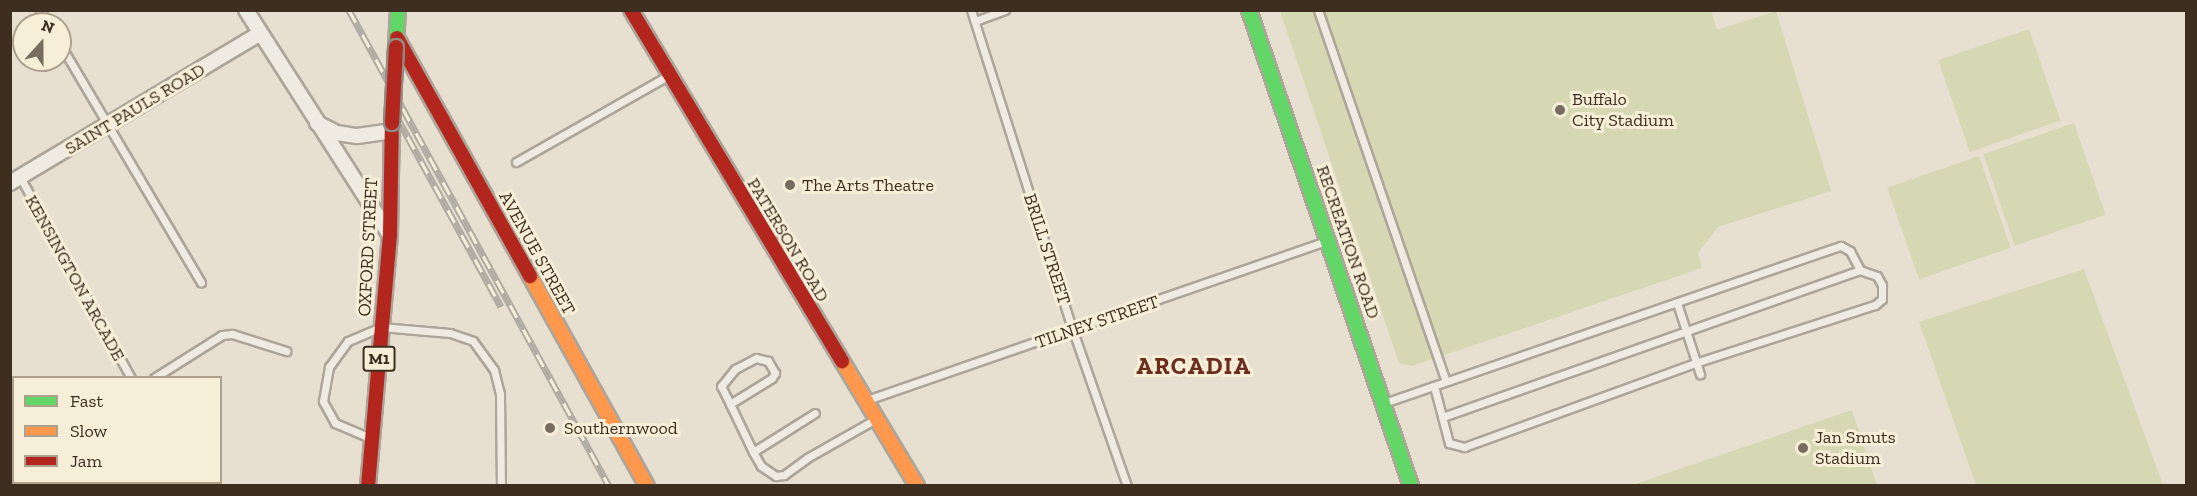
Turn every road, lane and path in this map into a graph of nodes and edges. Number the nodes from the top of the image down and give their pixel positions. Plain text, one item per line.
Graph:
1 (246, 10) edge
2 (398, 10) edge
3 (631, 10) edge
4 (971, 10) edge
5 (1005, 10) edge
6 (1250, 10) edge
7 (1318, 10) edge
8 (975, 21) junction
9 (260, 34) junction
10 (397, 43) junction
11 (72, 64) edge
12 (669, 75) junction
13 (315, 123) junction
14 (108, 125) junction
15 (391, 127) junction
16 (516, 162) dead end
17 (15, 180) edge
18 (390, 233) junction
19 (1329, 240) junction
20 (1860, 270) junction
21 (201, 282) dead end
22 (1677, 303) junction
23 (381, 327) junction
24 (1686, 330) junction
25 (1072, 331) junction
26 (286, 351) dead end
27 (1695, 363) junction
28 (1700, 374) dead end
29 (130, 376) edge
30 (157, 376) edge
31 (1446, 381) junction
32 (1434, 386) junction
33 (863, 401) junction
34 (1384, 403) junction
35 (730, 404) junction
36 (815, 413) dead end
37 (1442, 417) junction
38 (875, 419) junction
39 (372, 438) junction
40 (753, 452) junction
41 (368, 486) edge
42 (501, 486) edge
43 (647, 486) edge
44 (917, 486) edge
45 (1127, 486) edge
46 (1411, 486) edge

1 - 9 street
2 - 10 street, OXFORD STREET / M1
3 - 12 street, PATERSON ROAD
4 - 8 lane, BRILL STREET
5 - 8 lane
6 - 19 street, RECREATION ROAD
7 - 31 lane
8 - 25 lane, BRILL STREET
9 - 13 street
9 - 14 street, SAINT PAULS ROAD
10 - 15 street, OXFORD STREET / M1, bridge
10 - 43 street, AVENUE STREET
11 - 14 lane
12 - 16 lane
12 - 33 street, PATERSON ROAD
13 - 15 street
13 - 18 street
14 - 17 street, SAINT PAULS ROAD
14 - 21 lane
15 - 18 street, OXFORD STREET / M1
17 - 29 lane, KENSINGTON ARCADE
18 - 23 street, OXFORD STREET / M1
19 - 25 lane, TILNEY STREET
19 - 34 street, RECREATION ROAD
20 - 22 lane
20 - 24 lane
20 - 27 lane
22 - 24 lane
22 - 31 lane
23 - 39 street, OXFORD STREET / M1
23 - 39 lane
23 - 42 lane
24 - 27 lane
24 - 37 lane
25 - 33 lane, TILNEY STREET
25 - 45 lane, BRILL STREET
26 - 30 lane
27 - 28 lane
27 - 37 lane
31 - 32 lane
32 - 34 lane
32 - 37 lane
33 - 38 street, PATERSON ROAD
34 - 46 street, RECREATION ROAD
35 - 35 lane
35 - 40 lane
36 - 40 lane
38 - 40 lane
38 - 44 street, PATERSON ROAD
39 - 41 street, OXFORD STREET / M1

